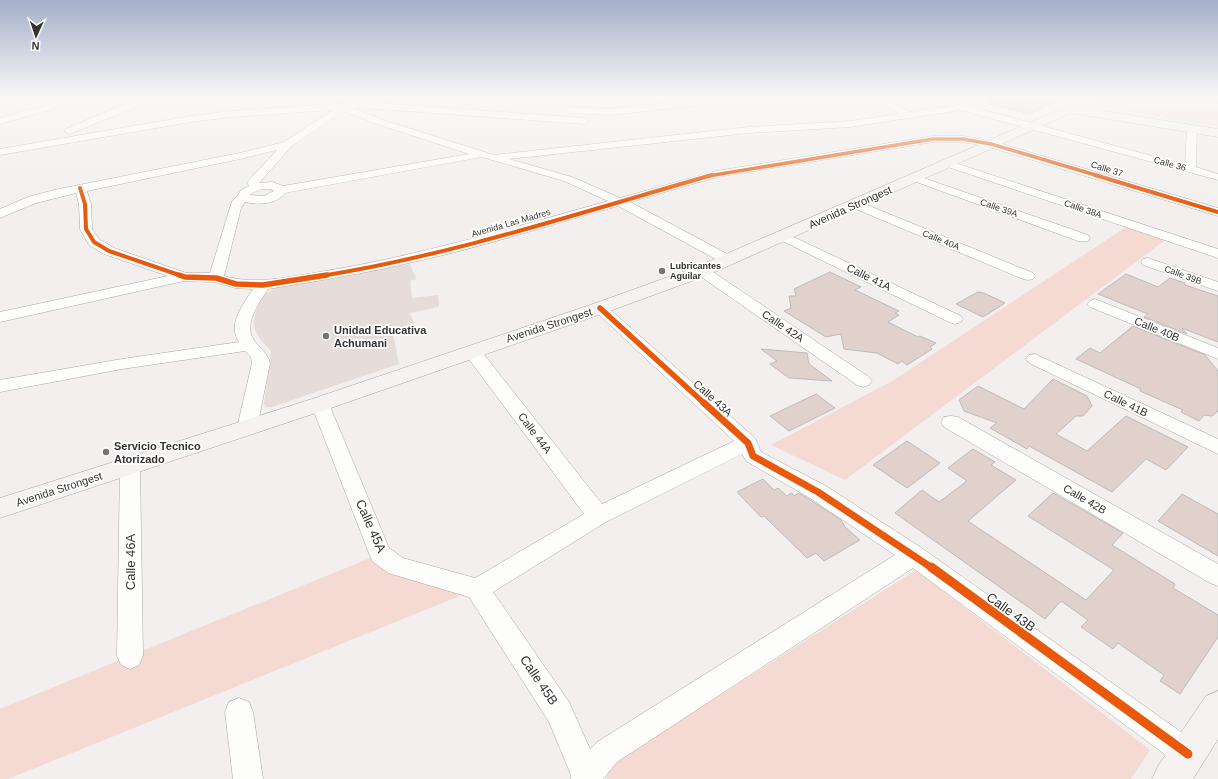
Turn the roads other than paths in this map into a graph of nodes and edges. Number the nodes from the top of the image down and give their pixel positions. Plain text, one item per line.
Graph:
1 (58, 134) edge
2 (98, 134) edge
3 (302, 134) edge
4 (419, 134) edge
5 (708, 134) edge
6 (839, 134) edge
7 (1013, 134) edge
8 (1063, 134) edge
9 (1192, 134) edge
10 (842, 136) dead end
11 (854, 142) dead end
12 (288, 144) junction
13 (991, 144) junction
14 (23, 147) junction
15 (866, 148) junction
16 (0, 152) edge
17 (481, 154) junction
18 (497, 157) junction
19 (949, 164) junction
20 (1190, 169) junction
21 (1218, 177) edge
22 (915, 178) junction
23 (255, 187) junction
24 (80, 188) junction
25 (281, 190) junction
26 (244, 197) junction
27 (620, 202) junction
28 (855, 204) junction
29 (1218, 212) edge
30 (0, 214) edge
31 (783, 236) junction
32 (1083, 238) dead end
33 (1218, 254) edge
34 (728, 260) junction
35 (1148, 262) dead end
36 (702, 271) junction
37 (1028, 276) dead end
38 (185, 277) junction
39 (216, 278) junction
40 (263, 286) junction
41 (1218, 287) edge
42 (1095, 304) dead end
43 (600, 308) junction
44 (0, 317) edge
45 (955, 319) dead end
46 (248, 346) junction
47 (472, 351) junction
48 (1218, 354) edge
49 (1035, 359) dead end
50 (863, 381) dead end
51 (0, 386) edge
52 (320, 404) junction
53 (951, 422) dead end
54 (247, 428) junction
55 (748, 443) junction
56 (1218, 447) edge
57 (130, 467) junction
58 (818, 492) joint
59 (0, 508) edge
60 (598, 516) junction
61 (915, 556) junction
62 (1218, 576) edge
63 (477, 589) junction
64 (130, 656) dead end
65 (1218, 708) edge
66 (240, 712) dead end
67 (1180, 766) edge
68 (586, 777) edge
69 (248, 779) edge

1 - 14 street
2 - 14 street
3 - 12 street
4 - 17 street
5 - 18 street
6 - 10 street
7 - 13 main road, Avenida Strongest
8 - 20 street, Calle 36
9 - 20 street
11 - 15 street
12 - 23 street
12 - 24 street
13 - 15 street, Avenida Las Madres
13 - 19 main road, Avenida Strongest
13 - 29 street, Calle 37
14 - 16 street
15 - 27 street, Avenida Las Madres
17 - 18 street
17 - 25 street
18 - 27 street
19 - 22 main road, Avenida Strongest
19 - 33 street, Calle 38A
20 - 21 street, Calle 36
22 - 28 main road, Avenida Strongest
22 - 32 street, Calle 39A
23 - 25 street
23 - 26 street
24 - 30 street
24 - 38 street, Avenida Las Madres
25 - 26 street
26 - 39 street
27 - 34 street
27 - 40 street, Avenida Las Madres
28 - 31 main road, Avenida Strongest
28 - 37 street, Calle 40A
31 - 34 main road, Avenida Strongest
31 - 45 street, Calle 41A
34 - 36 main road, Avenida Strongest
35 - 41 street, Calle 39B
36 - 43 main road, Avenida Strongest
36 - 50 street, Calle 42A
38 - 39 street, Avenida Las Madres
38 - 44 street
39 - 40 street, Avenida Las Madres
40 - 46 street
42 - 48 street, Calle 40B
43 - 47 main road, Avenida Strongest
43 - 55 street, Calle 43A
46 - 51 street
46 - 54 street
47 - 52 main road, Avenida Strongest
47 - 60 street, Calle 44A
49 - 56 street, Calle 41B
52 - 54 main road, Avenida Strongest
52 - 63 street, Calle 45A
53 - 62 street, Calle 42B
54 - 57 main road, Avenida Strongest
55 - 58 street, Calle 43A
55 - 60 street
57 - 59 main road, Avenida Strongest
57 - 64 street, Calle 46A
58 - 61 street, Calle 43B
60 - 63 street
61 - 67 street, Calle 43B
61 - 68 street
63 - 68 street, Calle 45B
65 - 67 main road
66 - 69 street

